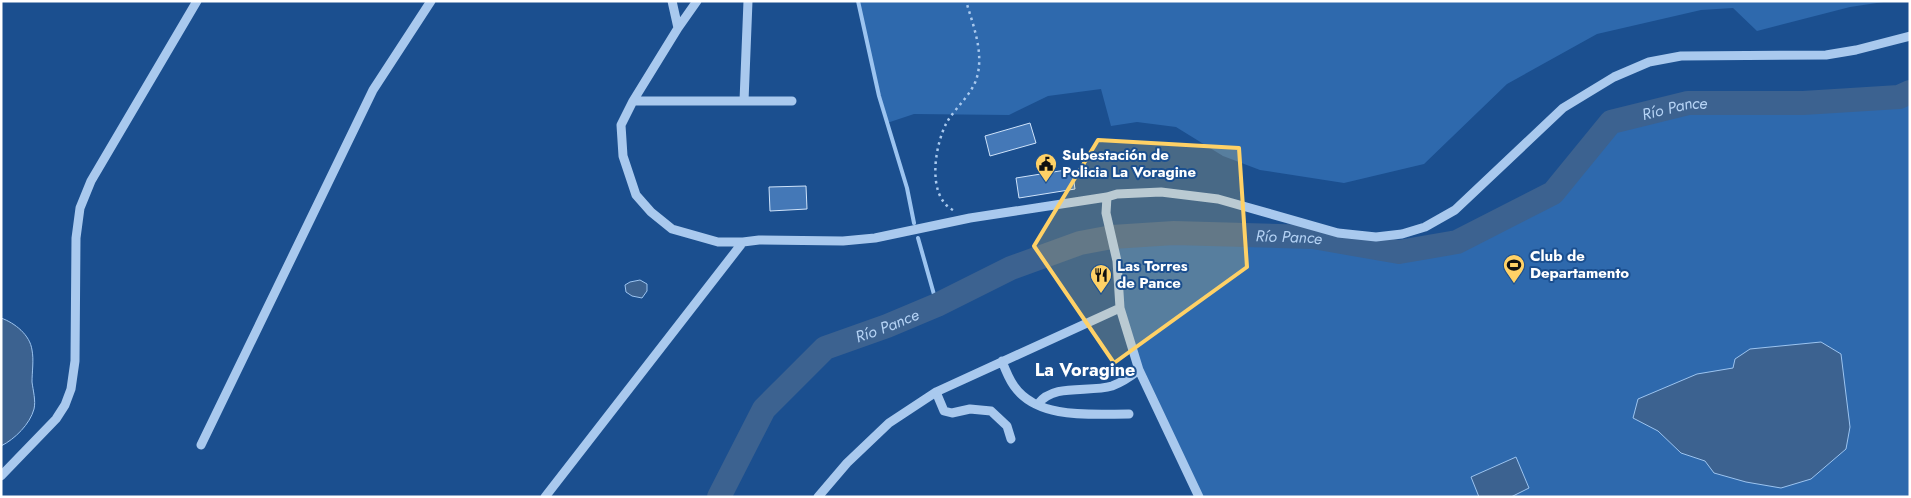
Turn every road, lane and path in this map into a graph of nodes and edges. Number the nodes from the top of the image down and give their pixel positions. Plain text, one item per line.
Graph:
1 (197, 1) edge
2 (431, 1) edge
3 (672, 1) edge
4 (697, 1) edge
5 (748, 1) edge
6 (966, 1) edge
7 (678, 28) junction
8 (1910, 36) edge
9 (633, 101) junction
10 (744, 101) junction
11 (792, 101) dead end
12 (1107, 197) junction
13 (947, 207) dead end
14 (743, 242) junction
15 (1120, 308) junction
16 (1002, 361) junction
17 (1139, 370) junction
18 (936, 392) junction
19 (1038, 404) junction
20 (1129, 414) dead end
21 (1011, 439) dead end
22 (201, 445) dead end
23 (1, 476) edge
24 (545, 497) edge
25 (818, 497) edge
26 (1198, 497) edge

1 - 23 street
2 - 22 street
3 - 7 street
4 - 7 street
5 - 10 street
6 - 13 path
7 - 9 street
8 - 12 street
9 - 10 street
9 - 14 street
10 - 11 street
12 - 14 street
12 - 15 street
14 - 24 street
15 - 16 street
15 - 17 street
16 - 18 street
16 - 19 street
17 - 19 street
17 - 26 street
18 - 21 street
18 - 25 street
19 - 20 street

